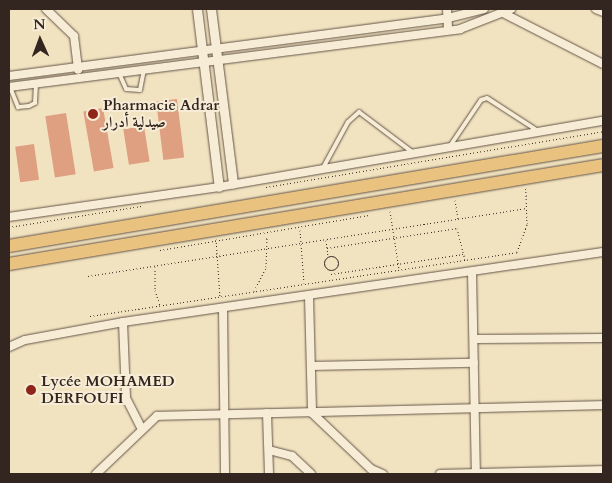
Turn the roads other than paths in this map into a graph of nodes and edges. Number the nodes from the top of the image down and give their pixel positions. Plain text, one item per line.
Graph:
1 (46, 9) edge
2 (197, 9) edge
3 (211, 9) edge
4 (446, 9) edge
5 (484, 9) edge
6 (511, 9) edge
7 (596, 9) edge
8 (459, 12) edge
9 (503, 12) junction
10 (603, 12) edge
11 (448, 18) junction
12 (460, 29) junction
13 (448, 30) junction
14 (216, 49) junction
15 (203, 51) junction
16 (217, 60) junction
17 (205, 62) junction
18 (603, 64) edge
19 (78, 67) junction
20 (144, 70) junction
21 (119, 73) junction
22 (9, 76) edge
23 (79, 78) junction
24 (36, 84) junction
25 (9, 87) edge
26 (603, 121) edge
27 (539, 132) junction
28 (603, 146) edge
29 (448, 148) junction
30 (416, 154) junction
31 (603, 165) edge
32 (322, 170) junction
33 (233, 184) junction
34 (219, 187) junction
35 (9, 217) edge
36 (9, 246) edge
37 (603, 252) edge
38 (9, 264) edge
39 (472, 272) junction
40 (309, 296) junction
41 (221, 310) junction
42 (123, 322) junction
43 (603, 338) edge
44 (474, 339) junction
45 (9, 347) edge
46 (474, 363) junction
47 (311, 366) junction
48 (603, 405) edge
49 (475, 408) junction
50 (267, 413) junction
51 (312, 413) junction
52 (224, 415) junction
53 (140, 427) junction
54 (269, 450) junction
55 (603, 470) edge
56 (368, 472) edge
57 (96, 474) edge
58 (225, 474) edge
59 (270, 474) edge
60 (311, 474) edge
61 (383, 474) edge
62 (440, 474) edge
63 (476, 474) edge

1 - 19 street
2 - 15 street
3 - 14 street
4 - 11 street
5 - 8 street
6 - 9 street
7 - 10 street
8 - 11 street
8 - 12 street
9 - 12 street
9 - 18 street
11 - 13 street
11 - 14 street
12 - 13 street
13 - 16 street
14 - 15 street
14 - 16 street
15 - 17 street
15 - 19 street
16 - 17 street
16 - 33 street
17 - 20 street
17 - 34 street
19 - 22 street
19 - 23 street
20 - 21 street
20 - 21 lane
21 - 23 street
23 - 24 street
24 - 25 street
24 - 25 lane
26 - 27 street
27 - 29 street
27 - 29 lane
28 - 36 highway
29 - 30 street
30 - 32 street
30 - 32 lane
31 - 38 highway
32 - 33 street
33 - 34 street
34 - 35 street
37 - 39 street
39 - 40 street
39 - 44 street
40 - 41 street
40 - 47 street
41 - 42 street
41 - 52 street
42 - 45 street
42 - 53 street
43 - 44 street
44 - 46 street
46 - 47 street
46 - 49 street
47 - 51 street
48 - 49 street
49 - 51 street
49 - 63 street
50 - 51 street
50 - 52 street
50 - 54 street
51 - 56 street
52 - 53 street
52 - 58 street
53 - 57 street
54 - 59 street
54 - 60 street
55 - 63 street
56 - 61 street
62 - 63 street

